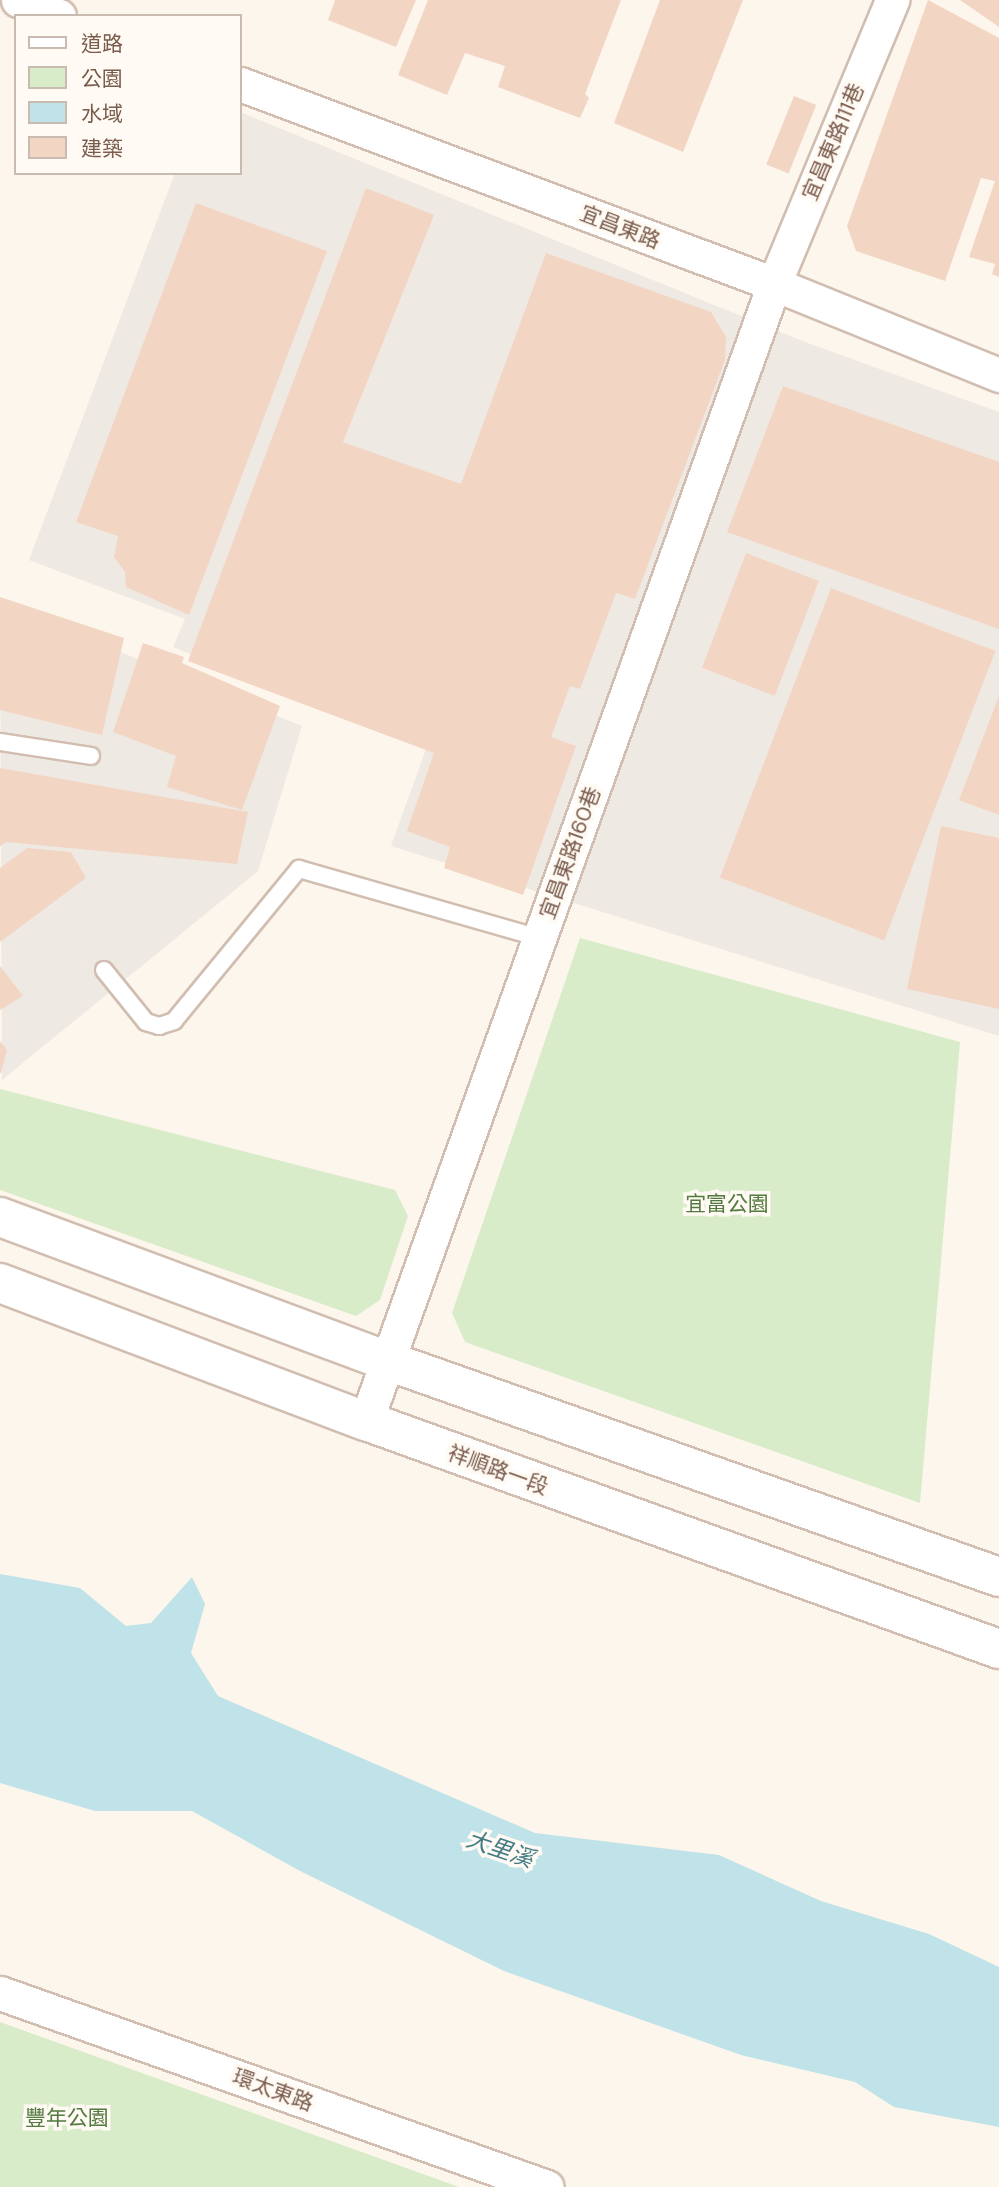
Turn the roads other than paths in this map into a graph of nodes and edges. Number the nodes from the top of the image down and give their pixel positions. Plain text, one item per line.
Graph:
1 (18, 0) edge
2 (892, 0) edge
3 (54, 14) edge
4 (242, 85) edge
5 (774, 284) junction
6 (999, 375) edge
7 (0, 742) edge
8 (91, 756) dead end
9 (539, 938) junction
10 (104, 970) dead end
11 (0, 1217) edge
12 (0, 1283) edge
13 (388, 1361) junction
14 (366, 1422) junction
15 (999, 1577) edge
16 (999, 1649) edge
17 (0, 1993) edge
18 (547, 2187) edge

1 - 3 street
2 - 5 street, 宜昌東路111巷
4 - 5 street, 宜昌東路
5 - 6 street, 宜昌東路
5 - 9 street, 宜昌東路160巷
7 - 8 lane
9 - 10 lane
9 - 13 street, 宜昌東路160巷
11 - 13 street
12 - 14 street, 祥順路一段
13 - 14 street, 宜昌東路160巷
13 - 15 street
14 - 16 street, 祥順路一段
17 - 18 street, 環太東路

